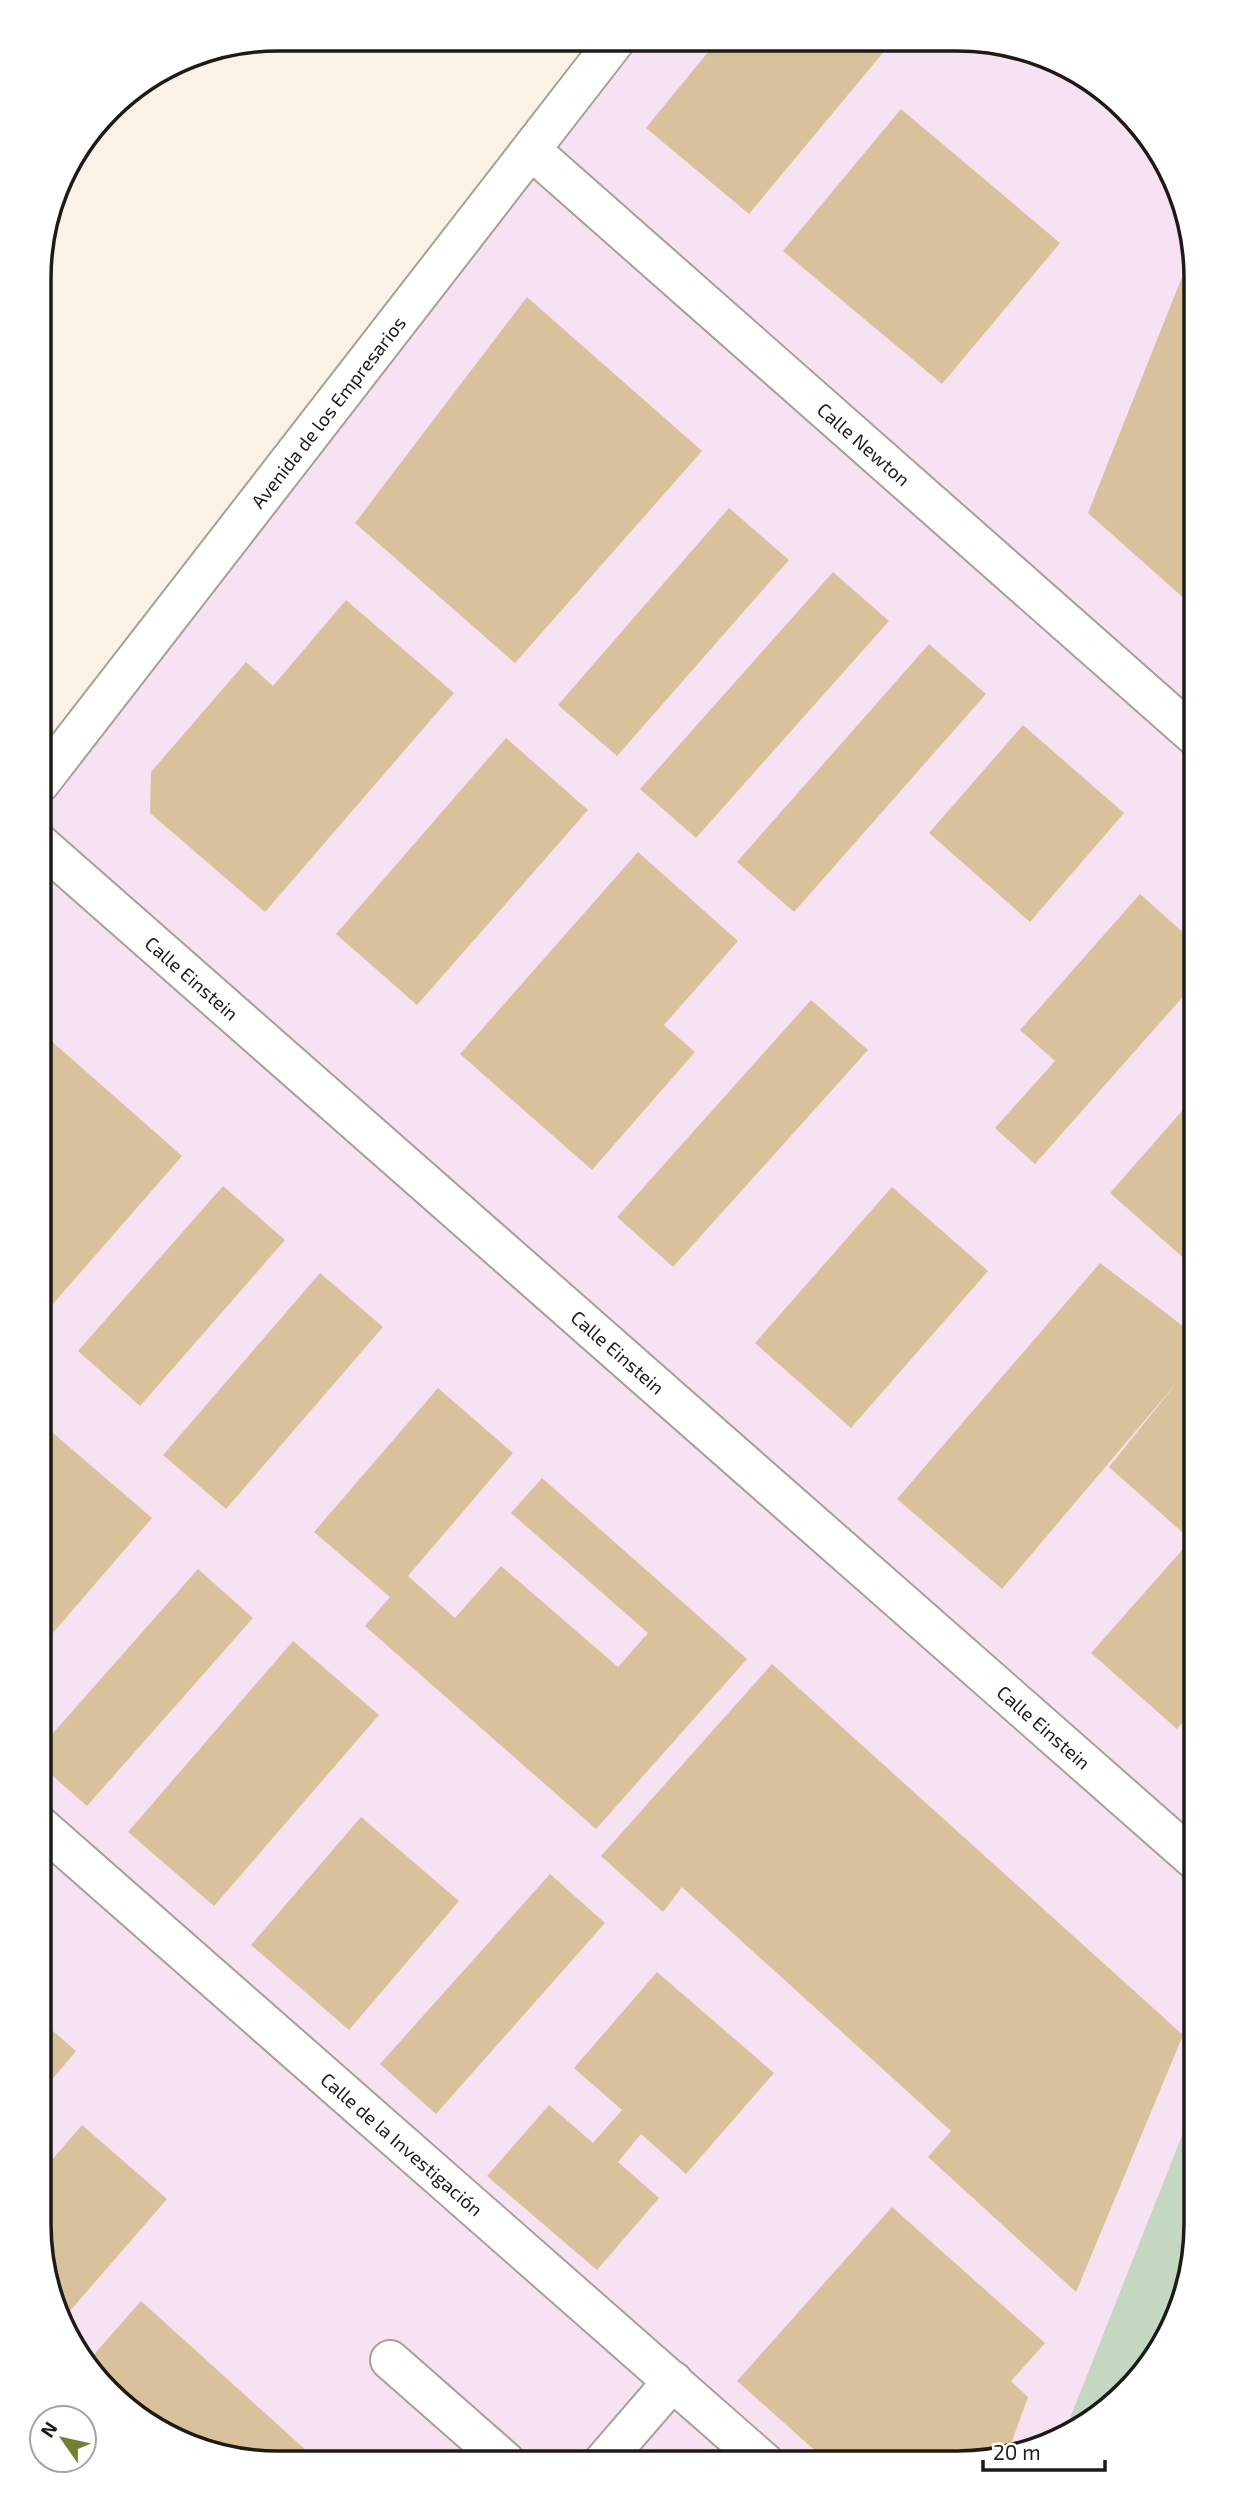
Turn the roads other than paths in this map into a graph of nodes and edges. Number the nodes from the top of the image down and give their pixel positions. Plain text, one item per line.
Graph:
1 (607, 51) edge
2 (531, 150) junction
3 (1184, 726) edge
4 (51, 769) edge
5 (51, 854) edge
6 (51, 1836) edge
7 (1184, 1850) edge
8 (390, 2360) dead end
9 (673, 2381) junction
10 (493, 2451) edge
11 (613, 2451) edge
12 (752, 2451) edge

1 - 2 street, Avenida de los Empresarios
2 - 3 street, Calle Newton
2 - 4 street, Avenida de los Empresarios
5 - 7 street, Calle Einstein
6 - 9 street, Calle de la Investigación
8 - 10 street
9 - 11 street
9 - 12 street, Calle de la Investigación

